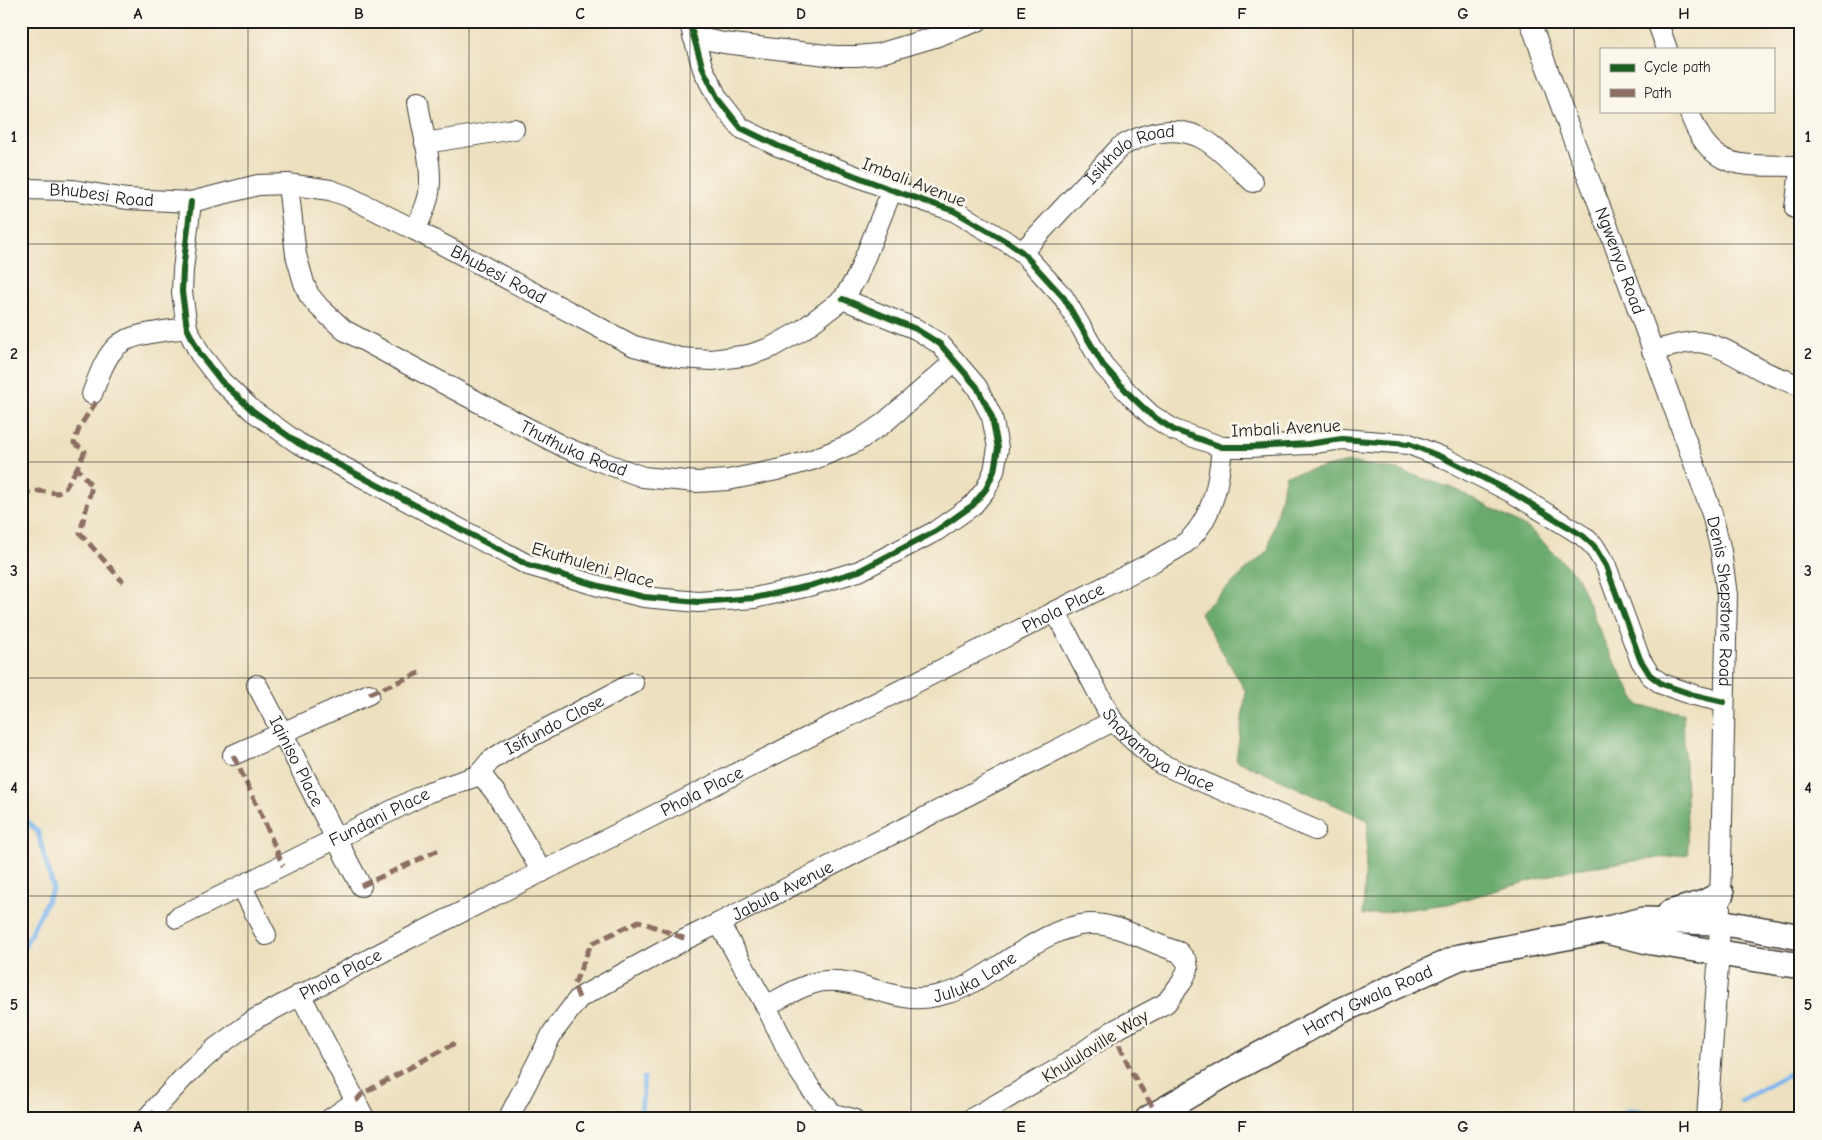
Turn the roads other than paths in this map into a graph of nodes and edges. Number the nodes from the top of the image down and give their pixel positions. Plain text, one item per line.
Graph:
1 (978, 21) edge
2 (1530, 21) edge
3 (1657, 21) edge
4 (691, 29) edge
5 (1667, 48) edge
6 (418, 102) dead end
7 (1689, 112) edge
8 (514, 129) dead end
9 (424, 143) junction
10 (1801, 165) edge
11 (1253, 182) dead end
12 (288, 184) junction
13 (21, 189) edge
14 (892, 190) junction
15 (191, 202) junction
16 (1795, 208) dead end
17 (416, 230) junction
18 (1022, 252) junction
19 (842, 299) junction
20 (187, 328) junction
21 (1652, 352) junction
22 (955, 360) junction
23 (1801, 386) edge
24 (92, 394) dead end
25 (1222, 447) junction
26 (1055, 611) junction
27 (633, 683) dead end
28 (257, 685) dead end
29 (370, 694) dead end
30 (1724, 702) junction
31 (1113, 721) junction
32 (284, 733) junction
33 (233, 755) dead end
34 (480, 773) junction
35 (1315, 830) dead end
36 (336, 839) junction
37 (542, 872) junction
38 (361, 886) dead end
39 (242, 887) junction
40 (1721, 894) junction
41 (177, 918) dead end
42 (1644, 920) junction
43 (1720, 922) junction
44 (719, 924) junction
45 (1604, 930) junction
46 (266, 935) dead end
47 (1801, 937) edge
48 (1179, 952) joint
49 (1719, 952) junction
50 (1801, 966) edge
51 (300, 994) junction
52 (766, 1006) junction
53 (356, 1101) junction
54 (839, 1117) edge
55 (146, 1119) edge
56 (330, 1119) edge
57 (365, 1119) edge
58 (508, 1119) edge
59 (970, 1119) edge
60 (1148, 1119) edge
61 (1707, 1119) edge

1 - 4 street
2 - 21 street, Ngwenya Road
3 - 5 street
4 - 14 street, Imbali Avenue
6 - 9 street
7 - 10 street
8 - 9 street
9 - 17 street
10 - 16 street
11 - 18 street, Isikhalo Road
12 - 15 street, Bhubesi Road
12 - 17 street, Bhubesi Road
12 - 22 street, Thuthuka Road
13 - 15 street, Bhubesi Road
14 - 18 street, Imbali Avenue
14 - 19 street, Bhubesi Road
15 - 20 street, Ekuthuleni Place
17 - 19 street, Bhubesi Road
18 - 25 street, Imbali Avenue
19 - 22 street, Ekuthuleni Place
20 - 22 street, Ekuthuleni Place
20 - 24 street
21 - 23 street
21 - 30 street, Denis Shepstone Road
25 - 26 street, Phola Place
25 - 30 street, Imbali Avenue
26 - 31 street, Shayamoya Place
26 - 37 street, Phola Place
27 - 34 street, Isifundo Close
28 - 32 street, Iqiniso Place
29 - 32 street
30 - 40 street, Denis Shepstone Road
31 - 35 street, Shayamoya Place
31 - 44 street, Jabula Avenue
32 - 33 street
32 - 36 street, Iqiniso Place
34 - 36 street, Fundani Place
34 - 37 street
36 - 38 street, Iqiniso Place
36 - 39 street, Fundani Place
37 - 51 street, Phola Place
39 - 41 street, Fundani Place
39 - 46 street
40 - 42 main road
40 - 43 street, Denis Shepstone Road
42 - 43 main road, Harry Gwala Road
42 - 45 main road, Harry Gwala Road
43 - 47 main road, Harry Gwala Road
43 - 49 street, Denis Shepstone Road
44 - 52 street
44 - 58 street, Jabula Avenue
45 - 49 main road, Harry Gwala Road
45 - 60 main road, Harry Gwala Road
48 - 52 street, Juluka Lane
48 - 59 street, Khululaville Way
49 - 50 main road, Harry Gwala Road
49 - 61 street
51 - 53 street
51 - 55 street, Phola Place
52 - 54 street
53 - 56 street
53 - 57 street

